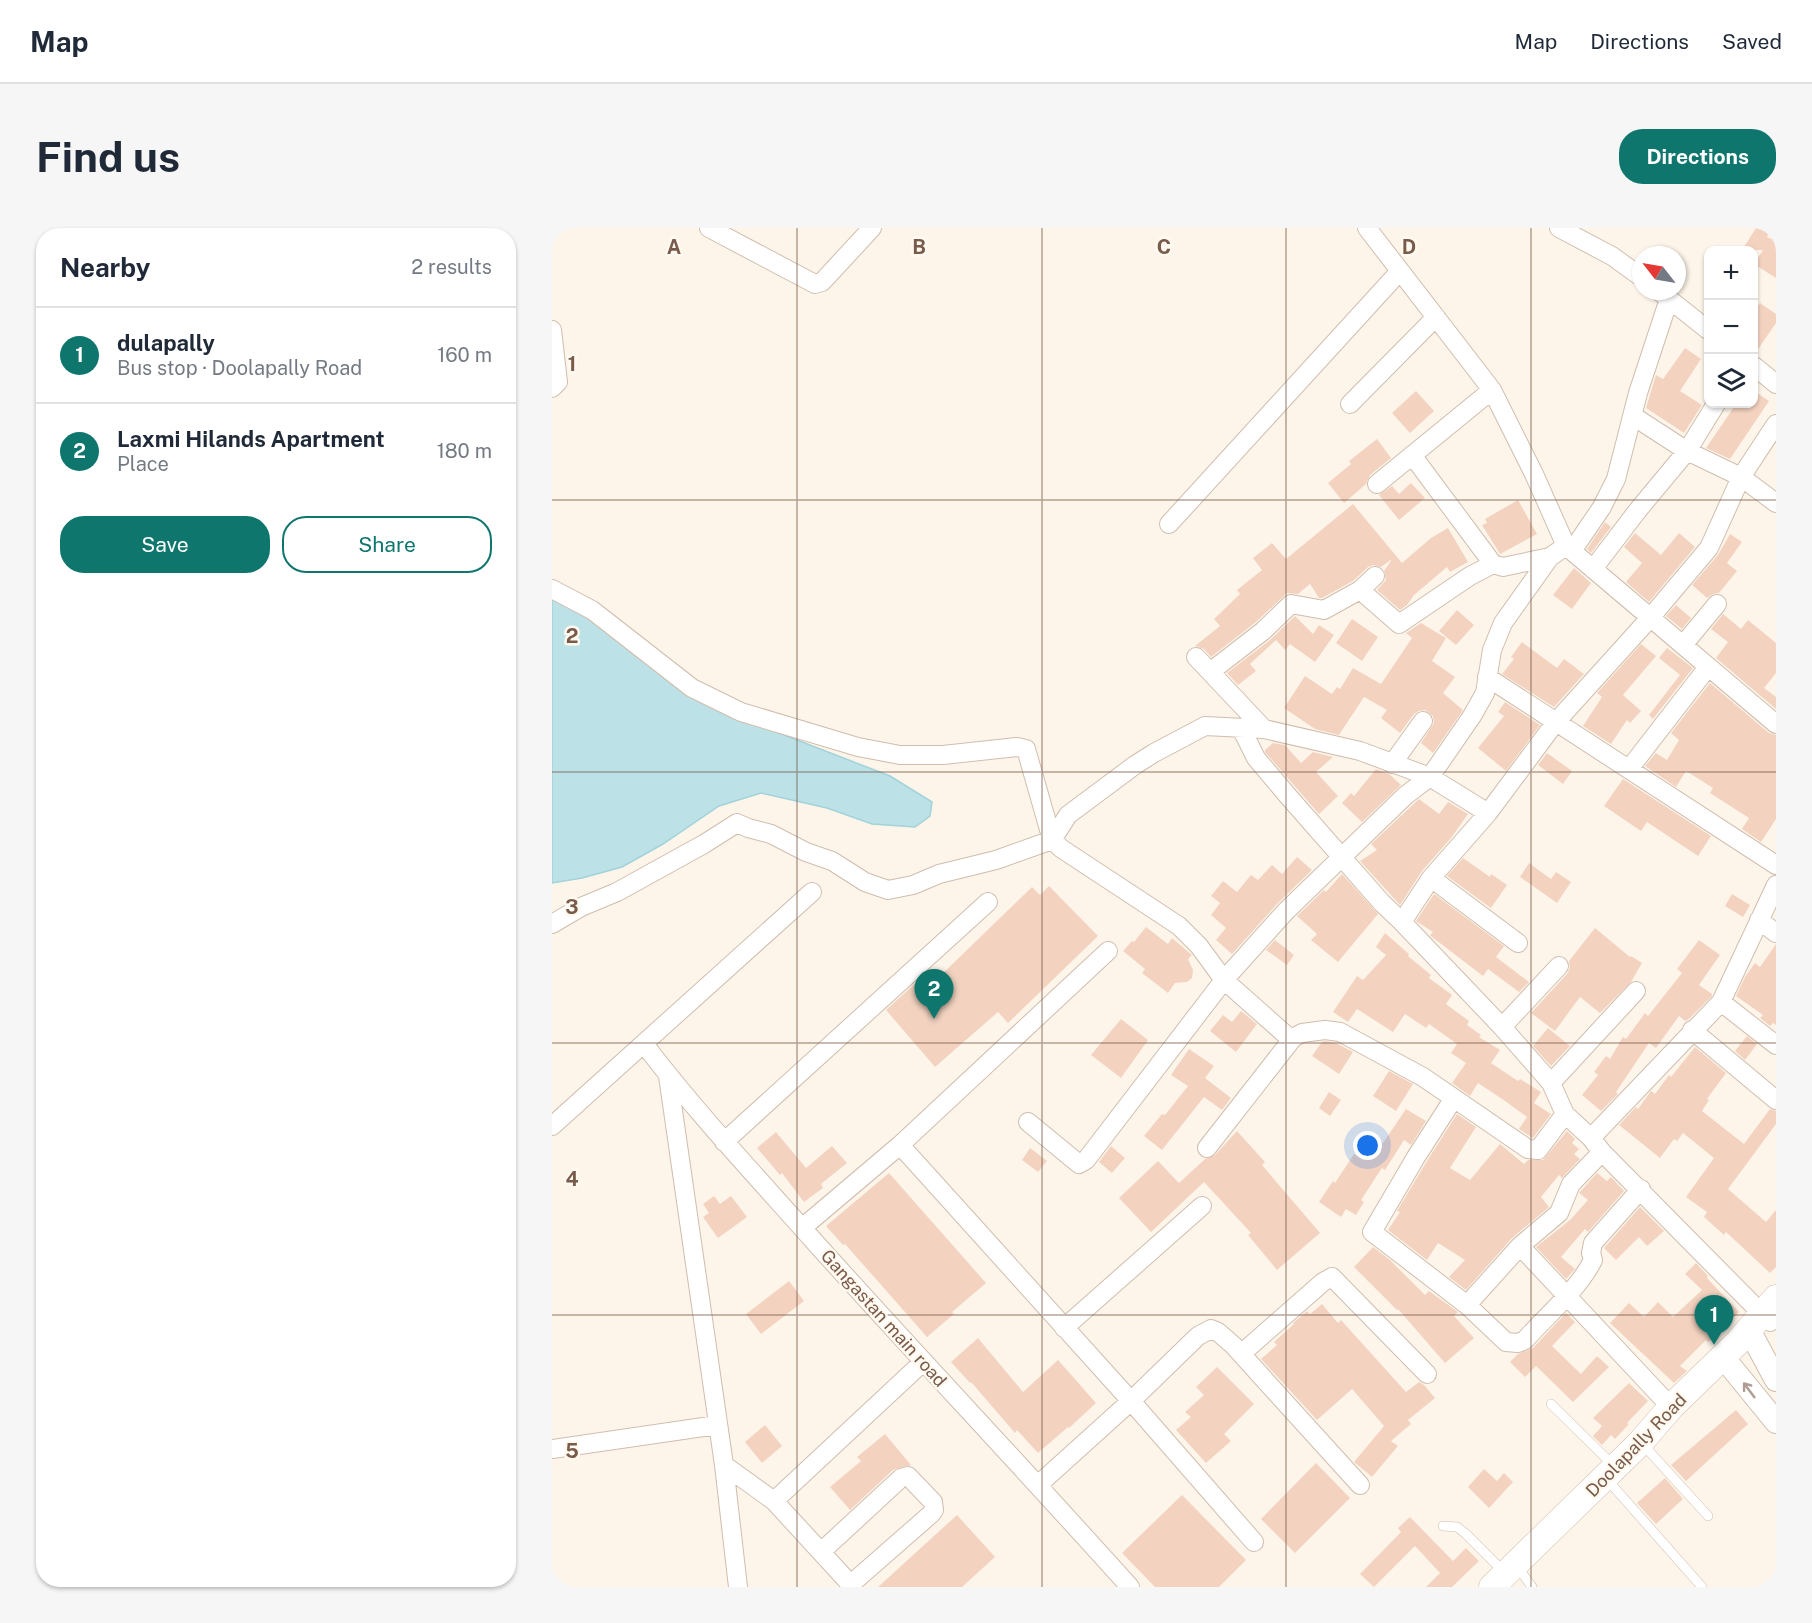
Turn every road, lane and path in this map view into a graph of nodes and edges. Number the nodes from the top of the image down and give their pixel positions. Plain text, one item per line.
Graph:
1 (709, 228) edge
2 (872, 228) edge
3 (1367, 228) edge
4 (1559, 228) edge
5 (1400, 271) junction
6 (1632, 271) edge
7 (1663, 300) edge
8 (1670, 300) edge
9 (1436, 317) junction
10 (1704, 327) edge
11 (552, 330) edge
12 (1758, 369) edge
13 (1776, 384) edge
14 (552, 388) edge
15 (1492, 390) junction
16 (1350, 404) dead end
17 (1714, 408) edge
18 (1633, 416) junction
19 (1776, 424) edge
20 (1687, 451) junction
21 (1412, 455) junction
22 (1741, 477) junction
23 (1377, 484) dead end
24 (1776, 503) edge
25 (1169, 524) dead end
26 (1569, 549) junction
27 (1550, 557) junction
28 (1493, 564) junction
29 (1593, 569) junction
30 (1375, 576) dead end
31 (552, 589) edge
32 (1360, 590) junction
33 (1717, 604) dead end
34 (1650, 618) junction
35 (1683, 645) junction
36 (1196, 657) dead end
37 (1708, 667) junction
38 (1210, 672) junction
39 (1487, 677) junction
40 (1423, 721) dead end
41 (1555, 723) junction
42 (1776, 724) edge
43 (1240, 728) junction
44 (1264, 729) junction
45 (1392, 764) junction
46 (1629, 769) junction
47 (1430, 777) junction
48 (1488, 813) junction
49 (1052, 840) junction
50 (1342, 859) junction
51 (1776, 865) edge
52 (1431, 878) junction
53 (1776, 885) edge
54 (812, 892) dead end
55 (988, 902) dead end
56 (1759, 920) junction
57 (1402, 922) junction
58 (552, 924) edge
59 (1776, 933) edge
60 (1518, 943) dead end
61 (1108, 951) dead end
62 (1559, 966) dead end
63 (1224, 980) junction
64 (1636, 991) dead end
65 (1721, 1002) junction
66 (1502, 1027) junction
67 (1692, 1030) junction
68 (1293, 1038) junction
69 (644, 1044) junction
70 (1776, 1045) edge
71 (668, 1076) junction
72 (1551, 1083) junction
73 (1454, 1098) junction
74 (1776, 1100) edge
75 (1565, 1114) junction
76 (1029, 1122) dead end
77 (552, 1126) edge
78 (724, 1142) junction
79 (900, 1145) junction
80 (1596, 1145) junction
81 (1208, 1148) dead end
82 (1641, 1189) junction
83 (1202, 1206) dead end
84 (802, 1228) junction
85 (1520, 1246) junction
86 (1566, 1296) junction
87 (1467, 1305) junction
88 (1765, 1320) edge
89 (1064, 1328) junction
90 (1241, 1354) junction
91 (1727, 1361) junction
92 (922, 1362) junction
93 (1427, 1374) dead end
94 (1776, 1380) edge
95 (1131, 1401) junction
96 (1551, 1404) dead end
97 (1671, 1407) junction
98 (1776, 1422) edge
99 (717, 1425) junction
100 (552, 1449) edge
101 (1647, 1450) junction
102 (724, 1465) junction
103 (1614, 1476) junction
104 (1038, 1485) junction
105 (1360, 1485) dead end
106 (774, 1501) junction
107 (1708, 1516) dead end
108 (1443, 1526) dead end
109 (1254, 1542) dead end
110 (826, 1547) junction
111 (855, 1582) edge
112 (1512, 1582) edge
113 (738, 1587) edge
114 (1130, 1587) edge
115 (1702, 1587) edge

1 - 2 street
3 - 5 street
4 - 6 street
5 - 9 street
5 - 25 street
7 - 18 street
8 - 10 street
9 - 15 street
9 - 16 street
11 - 14 street
12 - 13 street
15 - 21 street
15 - 26 street
17 - 20 street
18 - 20 street
18 - 26 street
19 - 22 street
20 - 22 street
20 - 29 street
21 - 23 street
21 - 28 street
22 - 24 street
22 - 34 street
26 - 27 street
26 - 29 street
27 - 28 street
27 - 39 street
28 - 32 street
29 - 34 street
30 - 32 street
31 - 49 street
32 - 38 street
33 - 35 street
34 - 35 street
34 - 41 street
35 - 37 street
36 - 38 street
37 - 42 street
37 - 46 street
38 - 44 street
39 - 41 street
39 - 47 street
40 - 45 street
41 - 46 street
41 - 48 street
43 - 44 street
43 - 49 street
43 - 50 street
44 - 45 street
45 - 47 street
46 - 51 street
47 - 48 street
47 - 50 street
48 - 52 street
49 - 58 street
49 - 63 street
50 - 57 street
50 - 63 street
52 - 57 street
52 - 60 street
53 - 56 street
54 - 69 street
55 - 78 street
56 - 59 street
56 - 65 street
57 - 66 street
61 - 79 street
62 - 66 street
63 - 68 street
63 - 76 street
64 - 72 street
65 - 67 street
65 - 70 street
66 - 72 street
67 - 74 street
67 - 80 street
68 - 73 street
68 - 81 street
69 - 71 street, Gangastan main road
69 - 77 street
71 - 78 street, Gangastan main road
71 - 99 street
72 - 75 street
73 - 75 street
73 - 87 street
75 - 80 street
78 - 84 street, Gangastan main road
79 - 84 street
79 - 89 street
80 - 82 street
80 - 85 street
82 - 86 street
82 - 88 street
83 - 89 street
84 - 92 street, Gangastan main road
85 - 86 street
85 - 87 street
86 - 87 street
86 - 97 street
88 - 91 main road, Doolapally Road
88 - 94 street
89 - 95 street
90 - 93 street
90 - 95 street
90 - 105 street
91 - 97 main road, Doolapally Road
98 -> 91 street
91 - 101 main road, Doolapally Road
92 - 104 street, Gangastan main road
92 - 106 street
95 - 104 street
95 - 109 street
96 - 103 lane
97 - 103 main road, Doolapally Road
99 - 100 street
99 - 102 street
101 - 103 main road, Doolapally Road
101 - 107 lane
102 - 106 street
102 - 113 street
103 - 112 main road, Doolapally Road
103 - 115 lane
104 - 114 street, Gangastan main road
106 - 110 street
108 - 112 lane
110 - 111 street
110 - 111 street

